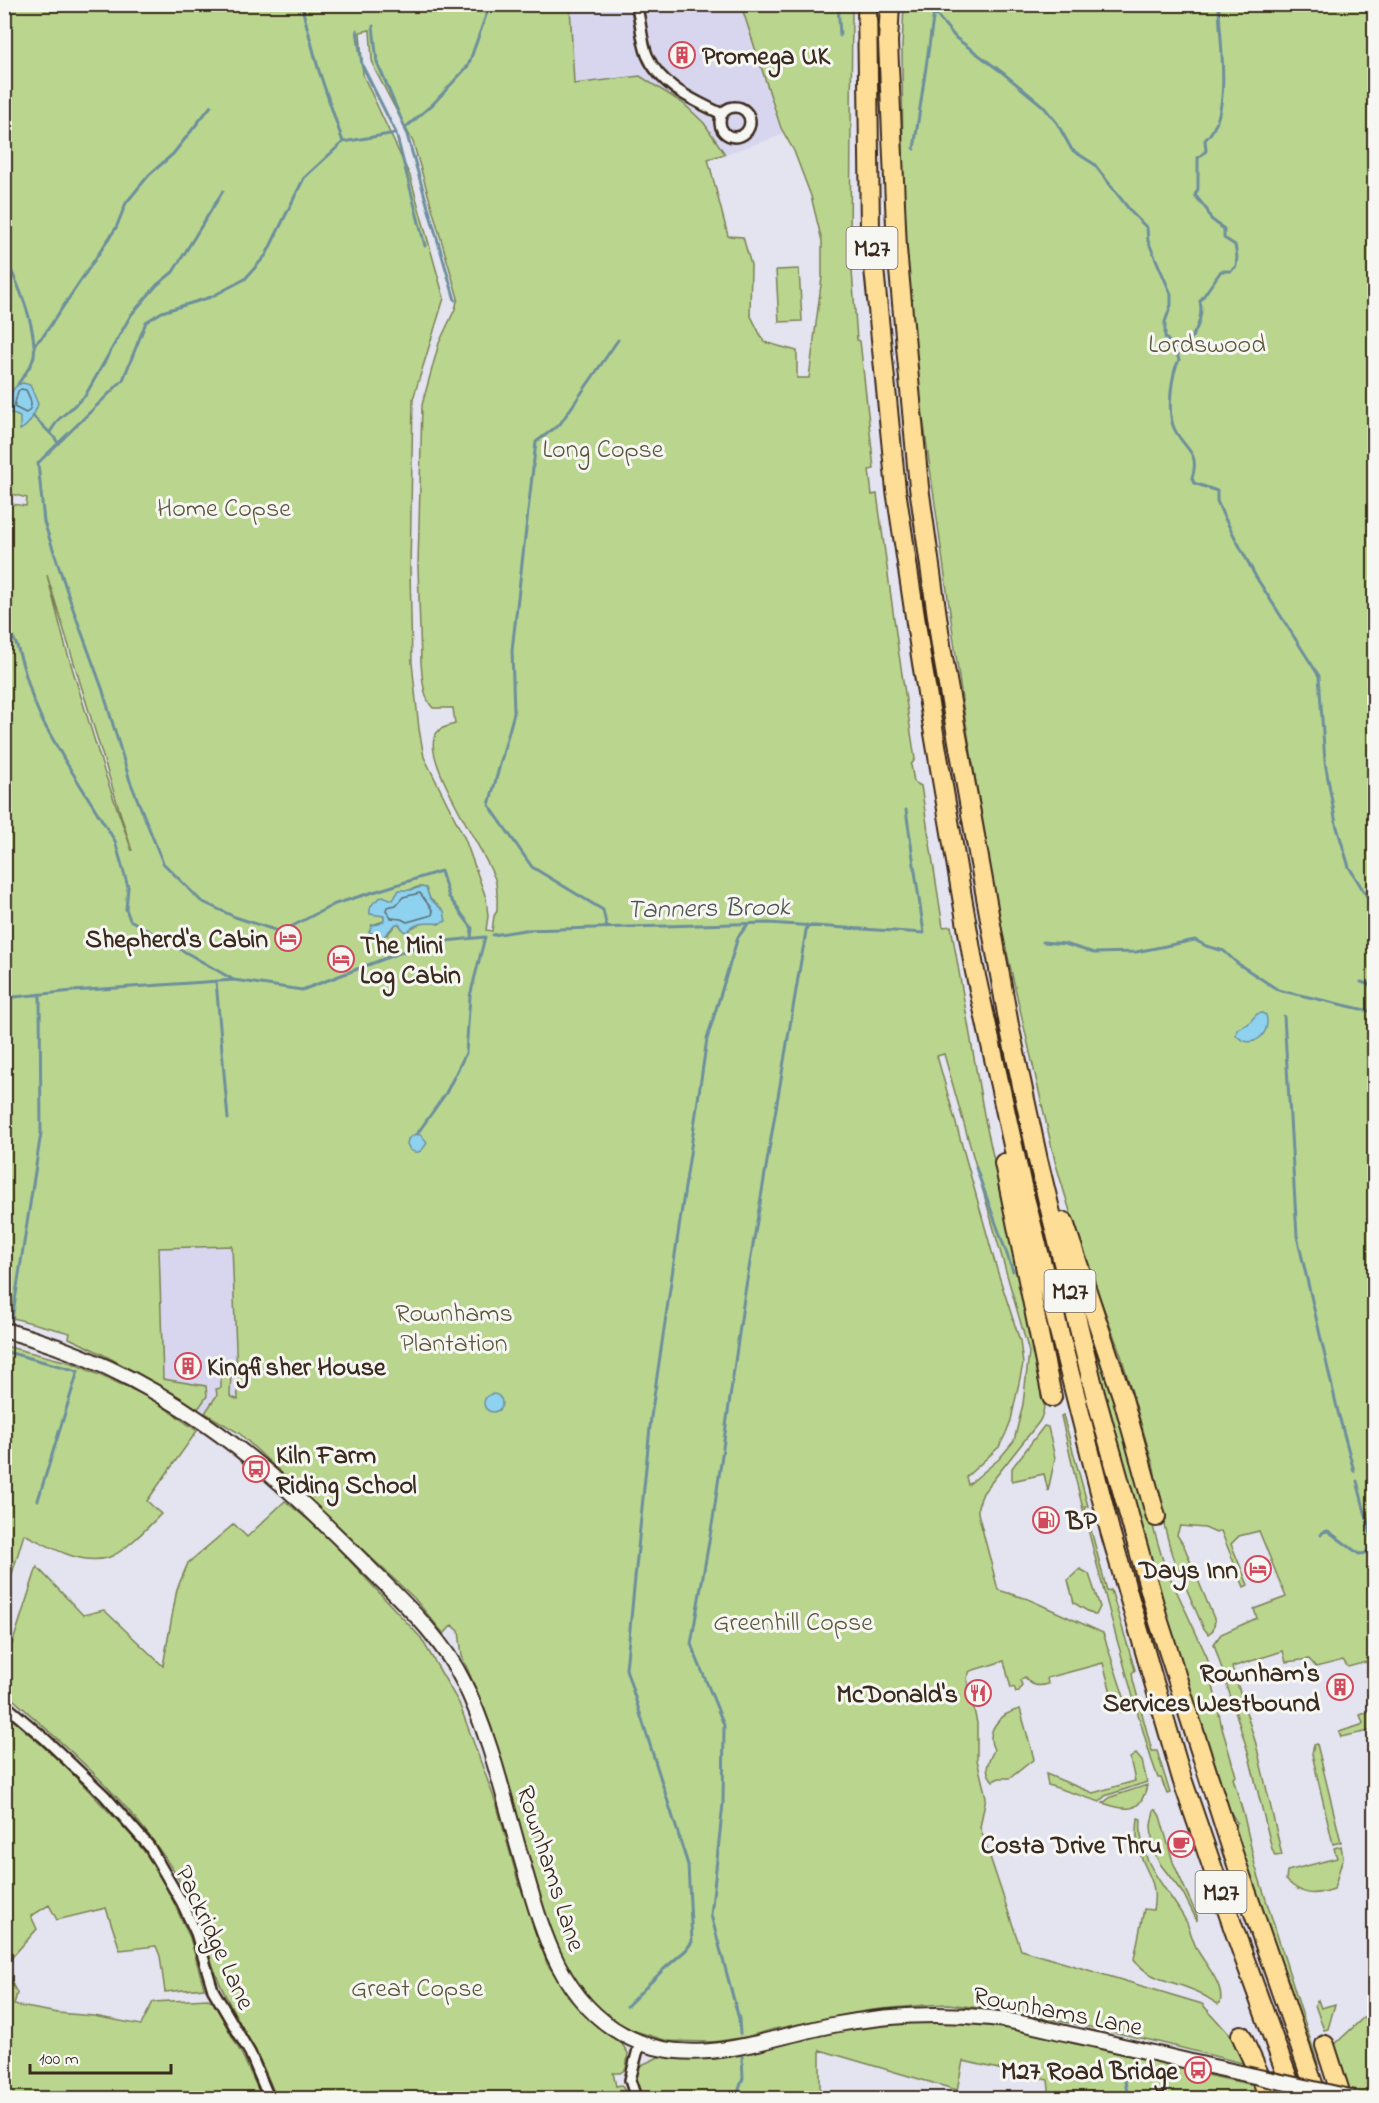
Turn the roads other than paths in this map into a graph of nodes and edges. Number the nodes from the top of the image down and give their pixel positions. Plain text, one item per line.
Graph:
1 (636, 4) edge
2 (867, 4) edge
3 (890, 4) edge
4 (722, 114) dead end
5 (974, 967) junction
6 (1038, 1160) junction
7 (4, 1330) edge
8 (1052, 1397) dead end
9 (1156, 1517) dead end
10 (4, 1704) edge
11 (1241, 2035) dead end
12 (640, 2043) junction
13 (1325, 2045) dead end
14 (269, 2098) edge
15 (636, 2098) edge
16 (1270, 2098) edge
17 (1295, 2098) edge
18 (1318, 2098) edge
19 (1342, 2098) edge
20 (1356, 2098) edge

1 - 4 street
2 - 5 highway, M27
3 - 6 highway, M27
5 - 8 highway, M27
5 - 17 highway, M27
6 - 9 highway, M27
6 - 18 highway, M27
7 - 12 street, Rownhams Lane
10 - 14 street, Packridge Lane
11 - 16 highway
12 - 15 street
12 - 20 street, Rownhams Lane, bridge
13 - 19 highway

